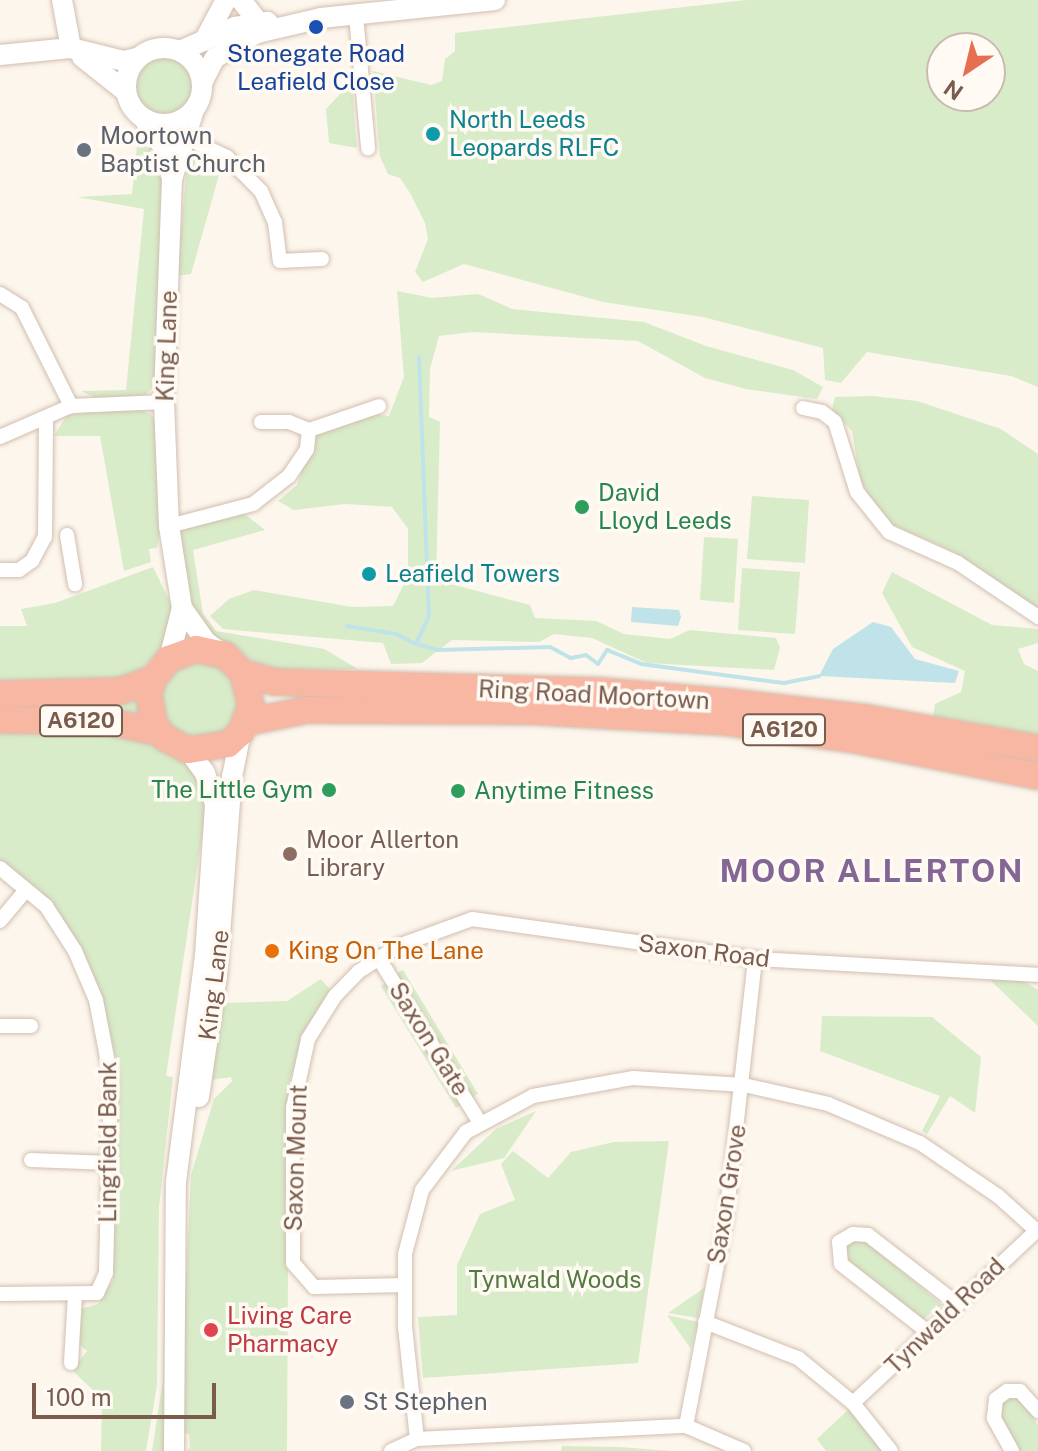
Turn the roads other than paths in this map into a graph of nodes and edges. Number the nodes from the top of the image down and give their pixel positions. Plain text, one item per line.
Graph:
1 (62, 0) edge
2 (226, 0) edge
3 (238, 0) edge
4 (495, 0) edge
5 (356, 15) junction
6 (259, 23) junction
7 (299, 23) junction
8 (236, 36) junction
9 (204, 41) junction
10 (71, 48) junction
11 (180, 51) junction
12 (0, 55) edge
13 (137, 58) junction
14 (202, 83) junction
15 (125, 91) junction
16 (144, 119) junction
17 (190, 119) junction
18 (203, 147) junction
19 (368, 148) dead end
20 (175, 173) junction
21 (322, 259) dead end
22 (0, 294) edge
23 (164, 402) junction
24 (71, 406) junction
25 (379, 406) dead end
26 (803, 408) dead end
27 (46, 419) junction
28 (261, 422) dead end
29 (309, 430) junction
30 (0, 437) edge
31 (169, 526) junction
32 (43, 544) junction
33 (0, 570) edge
34 (75, 584) dead end
35 (182, 608) junction
36 (1038, 617) edge
37 (169, 659) junction
38 (234, 664) junction
39 (153, 679) junction
40 (0, 694) edge
41 (0, 720) edge
42 (244, 727) junction
43 (161, 733) junction
44 (1038, 748) edge
45 (188, 750) junction
46 (1038, 776) edge
47 (0, 868) edge
48 (26, 890) junction
49 (0, 921) edge
50 (378, 957) junction
51 (755, 959) junction
52 (1038, 975) edge
53 (0, 1026) edge
54 (31, 1026) dead end
55 (744, 1085) junction
56 (479, 1121) junction
57 (31, 1160) dead end
58 (110, 1163) junction
59 (1038, 1231) edge
60 (177, 1236) junction
61 (405, 1285) junction
62 (0, 1294) edge
63 (75, 1295) junction
64 (956, 1303) junction
65 (705, 1322) junction
66 (928, 1332) junction
67 (71, 1363) dead end
68 (853, 1403) junction
69 (1038, 1411) edge
70 (686, 1426) junction
71 (417, 1439) junction
72 (174, 1451) edge
73 (391, 1451) edge
74 (744, 1451) edge
75 (891, 1451) edge
76 (1012, 1451) edge

1 - 10 street
2 - 9 street
3 - 6 street
3 - 8 street
4 - 5 street
5 - 7 street
5 - 19 street
6 - 7 street
6 - 8 street
7 - 8 street
8 - 9 street
8 - 14 street
9 - 11 street
10 - 12 street
10 - 13 street
10 - 15 street
11 - 13 street
11 - 14 street
13 - 15 street
14 - 17 street
15 - 16 street
16 - 17 street
16 - 20 street, King Lane
17 - 18 street
17 - 20 street, King Lane
18 - 20 street
18 - 21 street
20 - 23 street, King Lane
22 - 24 street
23 - 24 street
23 - 31 street, King Lane
24 - 27 street
25 - 29 street
26 - 36 street
27 - 30 street
27 - 32 street
28 - 29 street
29 - 31 street
31 - 35 street, King Lane
32 - 33 street
32 - 34 street
35 - 37 street, King Lane
35 - 38 street, King Lane
37 - 38 highway, A6120
37 - 39 highway
38 - 42 highway
38 - 44 highway, Ring Road Moortown / A6120
39 - 40 highway, A6120
39 - 43 highway, A6120
41 - 43 highway, A6120
42 - 45 highway, A6120
42 - 46 highway, Ring Road Moortown / A6120
42 - 60 street, King Lane
43 - 45 highway, A6120
45 - 60 street, King Lane
47 - 48 street, Lingfield Bank
48 - 49 street
48 - 58 street, Lingfield Bank
50 - 51 street, Saxon Road
50 - 56 street, Saxon Gate
50 - 61 street, Saxon Mount
51 - 52 street, Saxon Road
51 - 55 street, Saxon Grove
53 - 54 street
55 - 56 street
55 - 59 street
55 - 65 street, Saxon Grove
56 - 61 street
57 - 58 street
58 - 63 street, Lingfield Bank
59 - 64 street, Tynwald Road
60 - 72 street, King Lane
61 - 71 street
62 - 63 street
63 - 67 street
64 - 66 street, Tynwald Road
64 - 66 street
65 - 68 street
65 - 70 street, Saxon Grove
66 - 68 street, Tynwald Road
68 - 75 street
69 - 76 street
70 - 71 street
70 - 74 street
71 - 73 street

